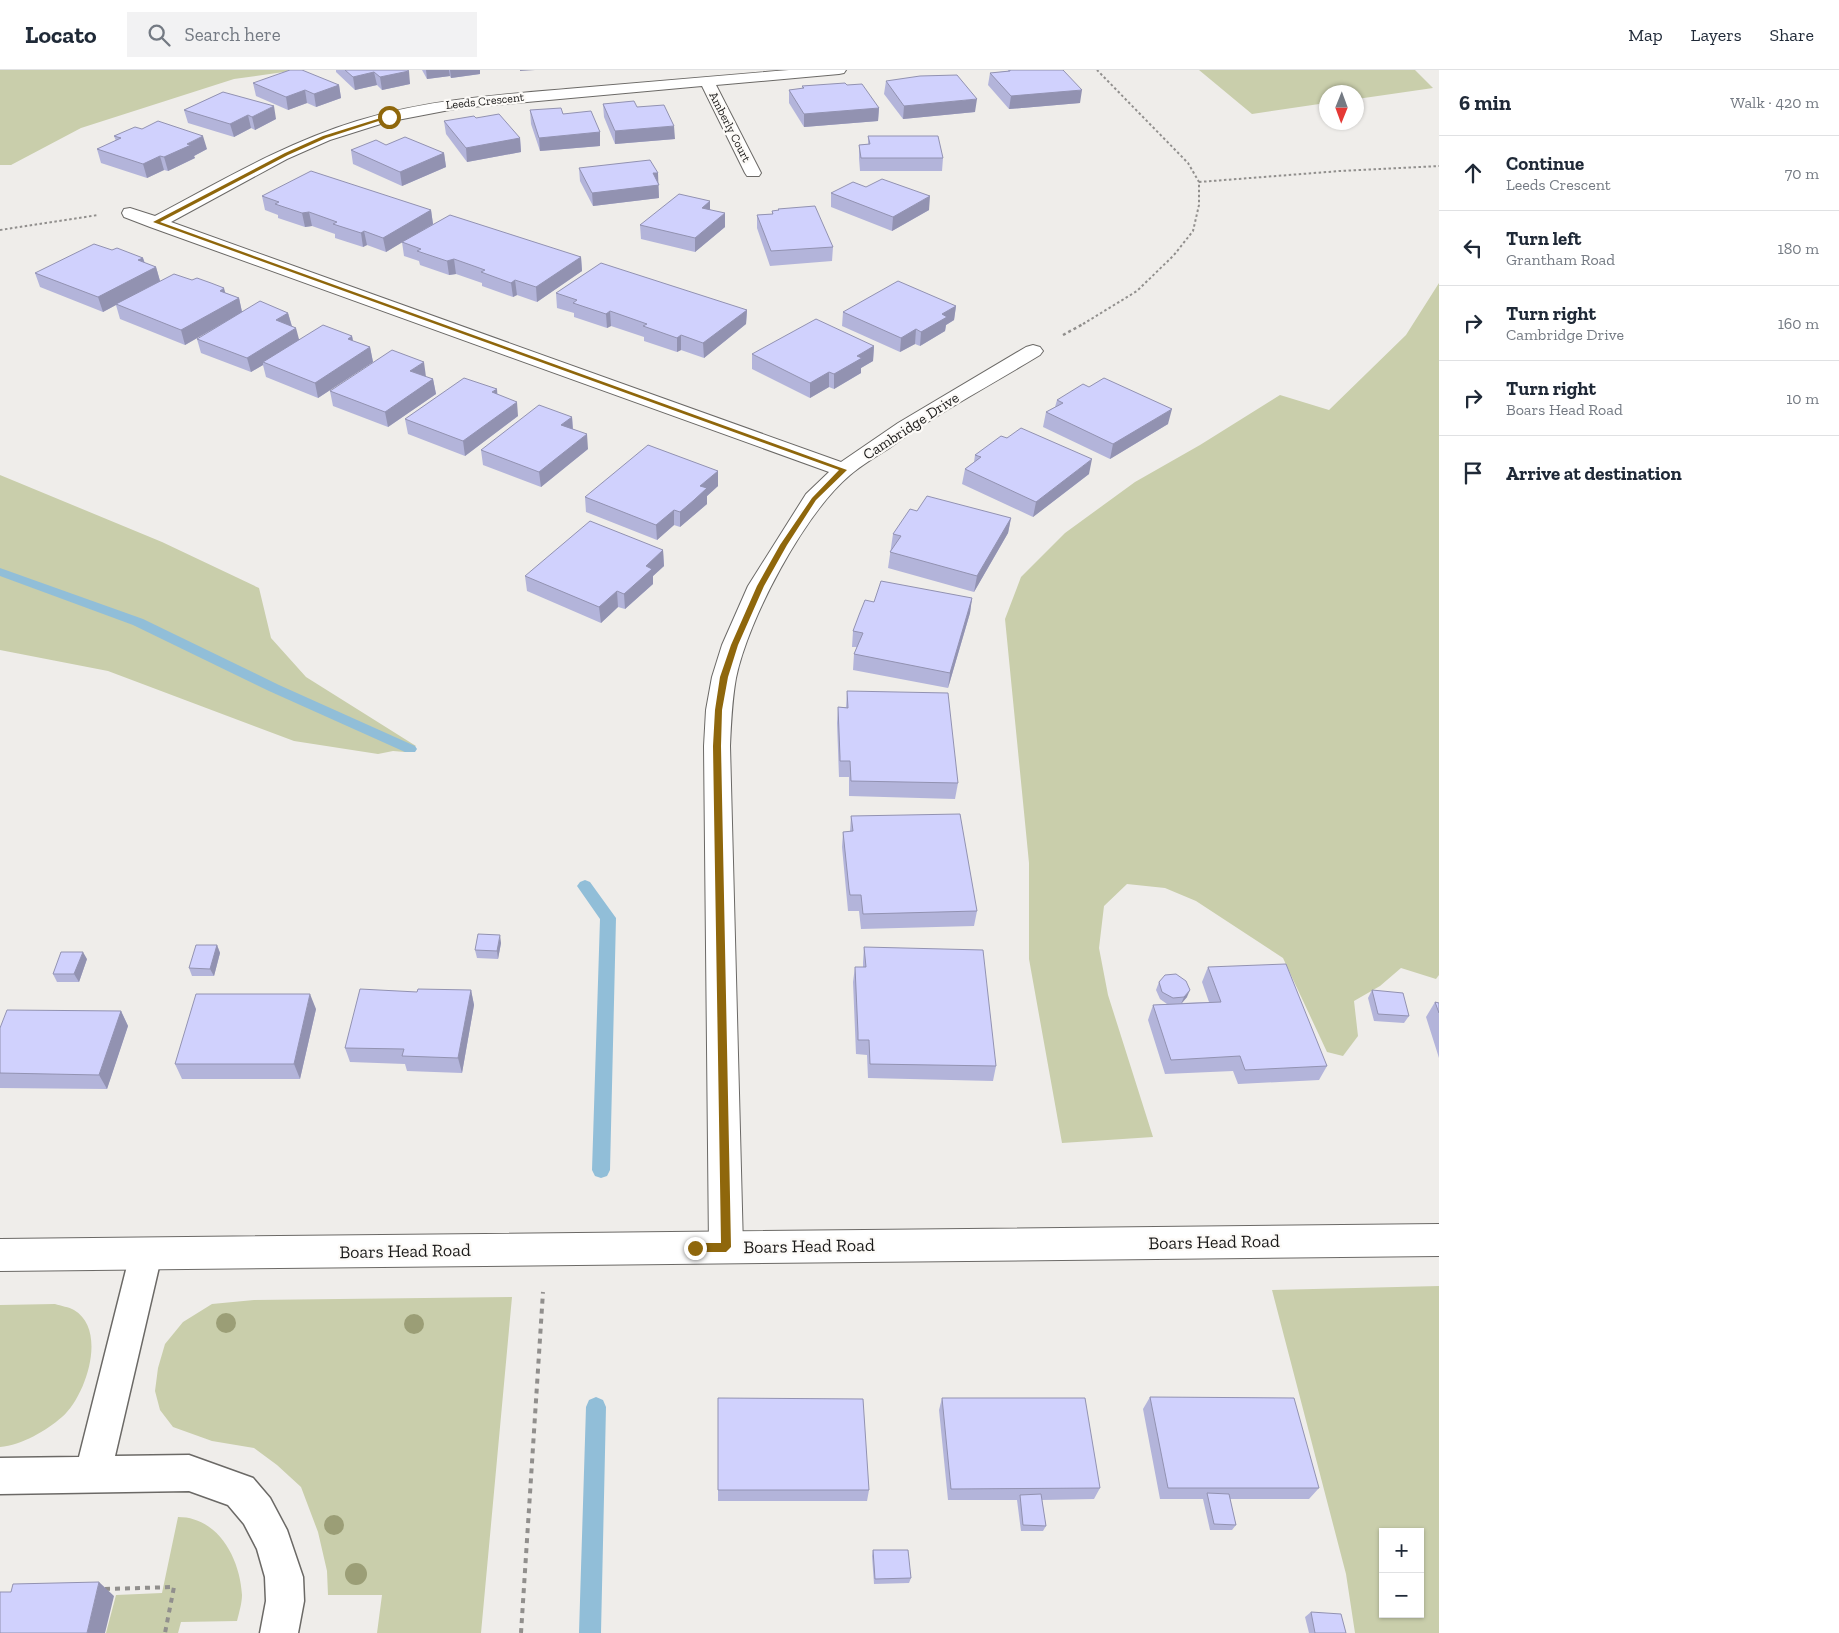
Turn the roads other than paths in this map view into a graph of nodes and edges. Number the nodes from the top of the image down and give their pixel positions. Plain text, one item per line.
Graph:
1 (839, 70) edge
2 (706, 81) junction
3 (753, 173) dead end
4 (130, 213) road end
5 (156, 222) junction
6 (1033, 351) road end
7 (844, 470) junction
8 (1439, 1240) edge
9 (726, 1247) junction
10 (146, 1254) junction
11 (0, 1255) edge
12 (93, 1474) junction
13 (0, 1476) edge
14 (279, 1633) edge

1 - 2 street, Leeds Crescent
2 - 3 street, Amberly Court
2 - 5 street, Leeds Crescent
4 - 5 street
5 - 7 street
6 - 7 street, Cambridge Drive
7 - 9 street, Cambridge Drive
8 - 9 street, Boars Head Road
9 - 10 street, Boars Head Road
10 - 11 street, Boars Head Road
10 - 12 lane
12 - 13 lane
12 - 14 lane

